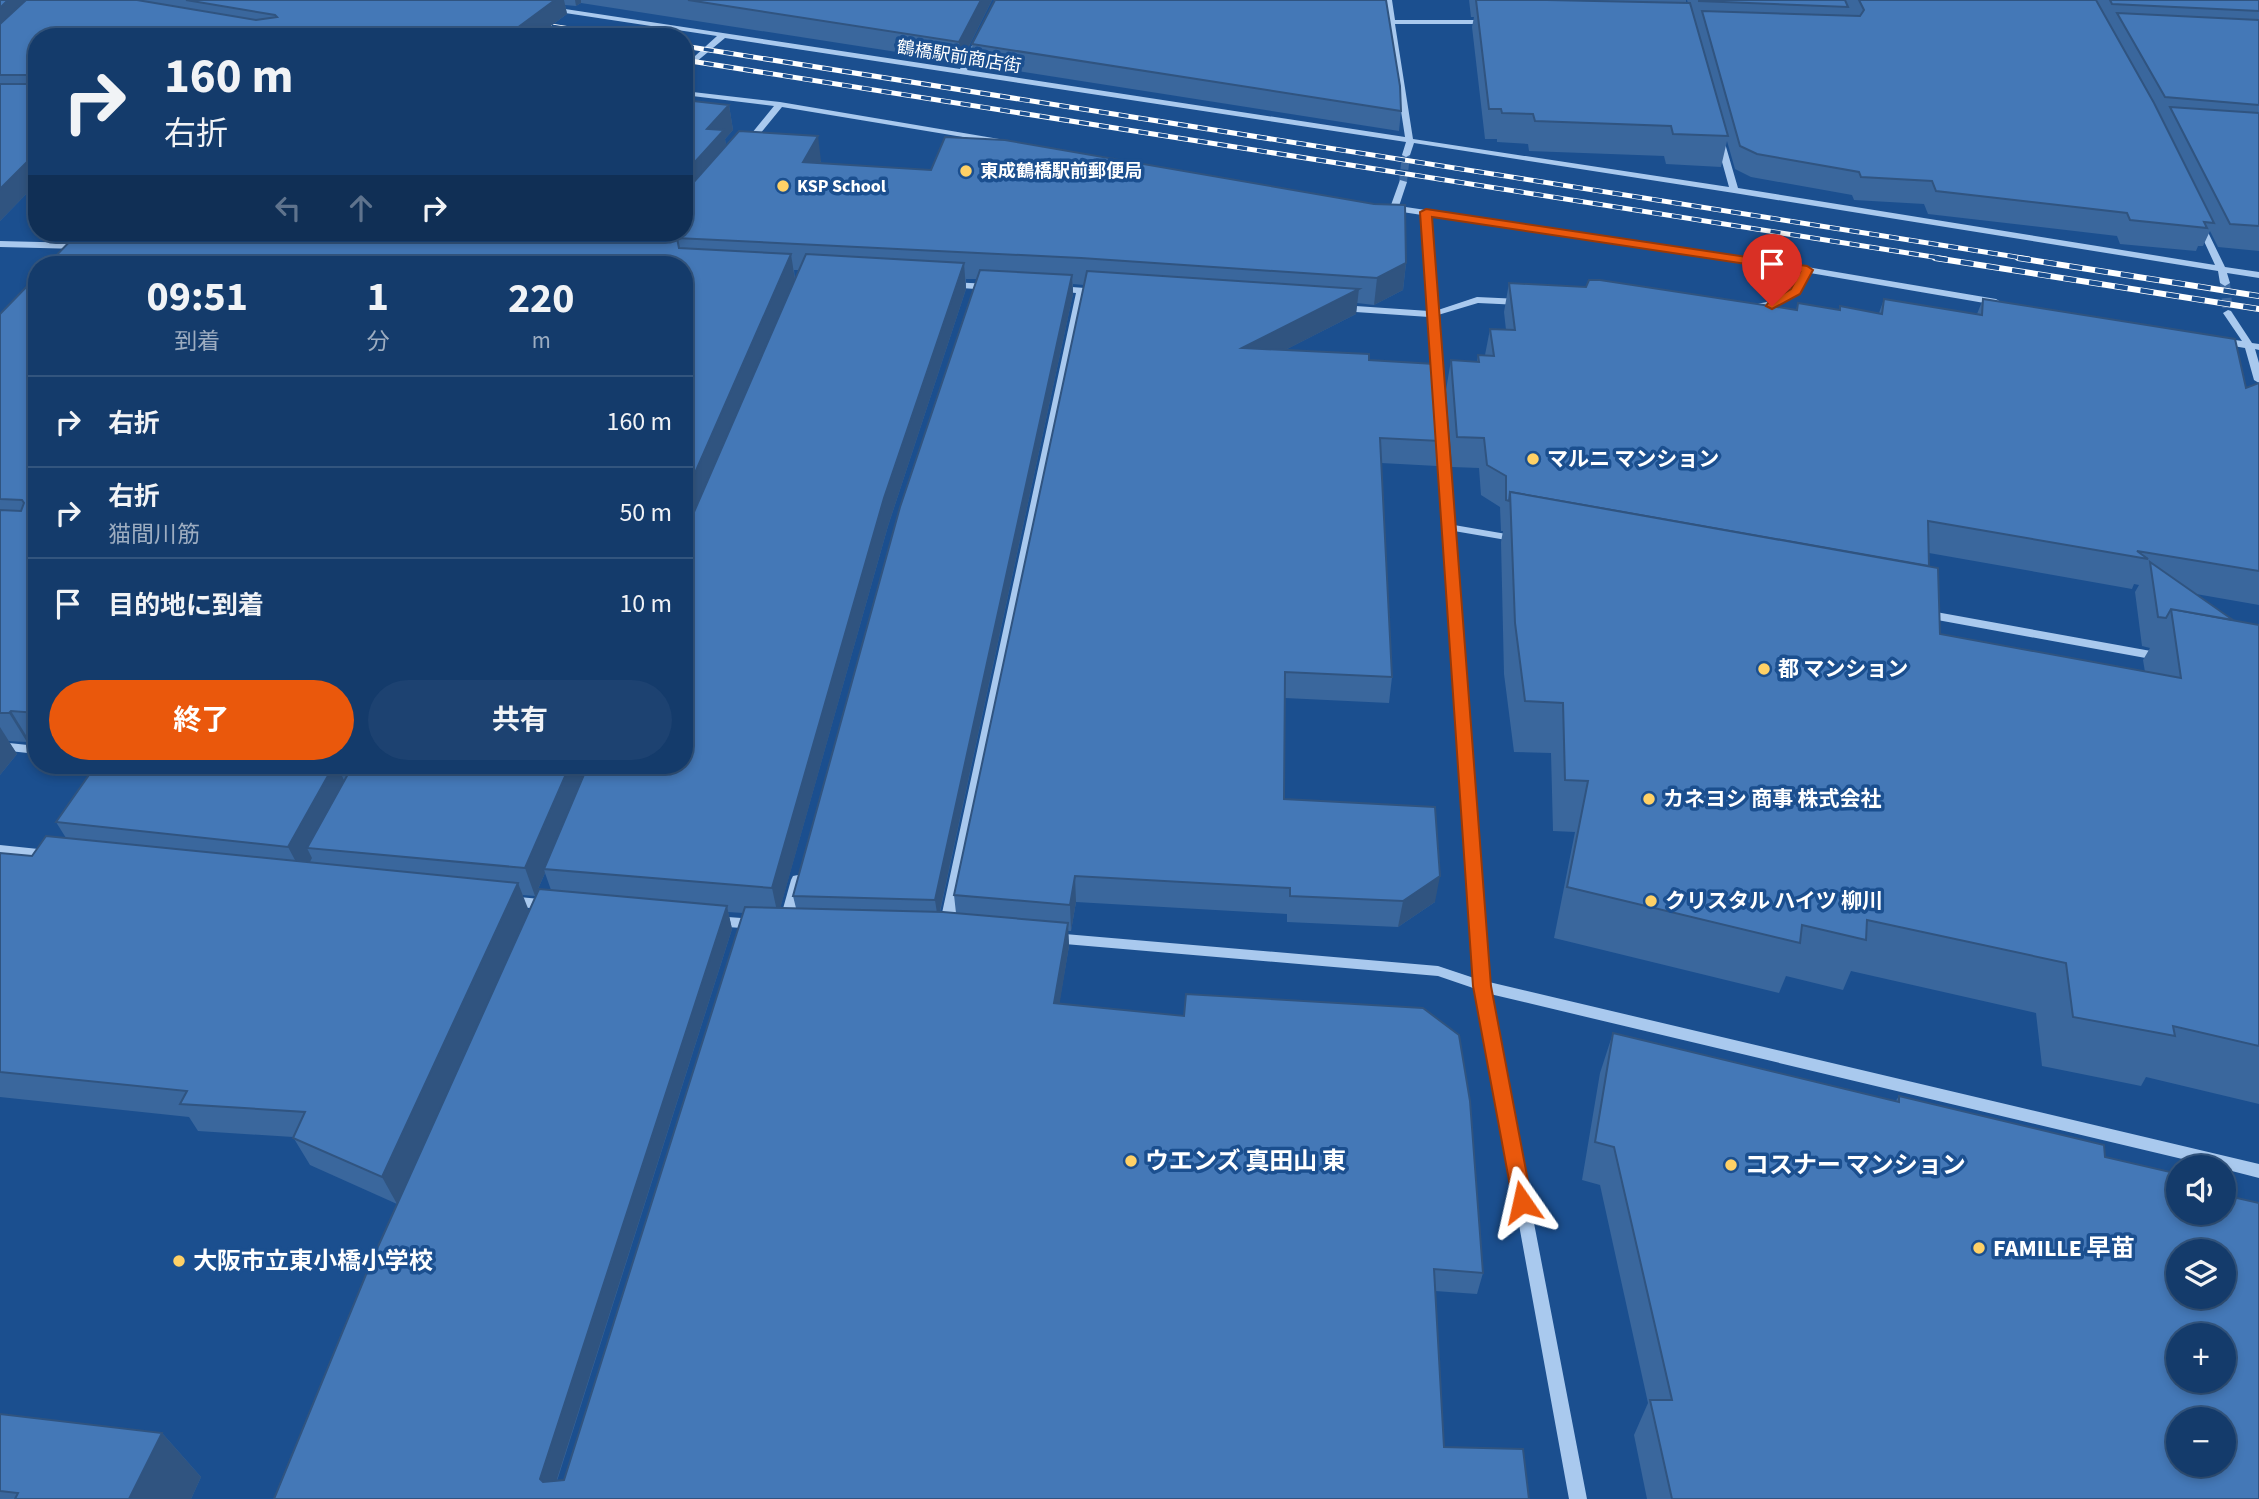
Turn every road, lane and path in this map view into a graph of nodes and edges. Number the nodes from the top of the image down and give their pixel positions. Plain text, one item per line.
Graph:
1 (1388, 0) edge
2 (570, 5) dead end
3 (539, 6) edge
4 (562, 11) junction
5 (1391, 22) junction
6 (1494, 22) edge
7 (987, 24) edge
8 (671, 28) edge
9 (693, 31) edge
10 (722, 36) junction
11 (693, 62) edge
12 (962, 73) junction
13 (693, 94) edge
14 (780, 104) junction
15 (1717, 128) edge
16 (1410, 142) junction
17 (1012, 143) edge
18 (737, 155) edge
19 (1406, 155) tunnel mouth
20 (1403, 182) tunnel mouth
21 (1734, 190) junction
22 (1380, 206) edge
23 (1394, 208) junction
24 (1426, 212) junction
25 (2198, 221) edge
26 (0, 244) edge
27 (97, 247) edge
28 (1807, 270) junction
29 (2222, 270) junction
30 (2259, 275) edge
31 (2225, 283) tunnel mouth
32 (934, 284) edge
33 (975, 286) junction
34 (1002, 287) edge
35 (1041, 289) edge
36 (1081, 290) junction
37 (1108, 292) edge
38 (971, 299) edge
39 (1530, 302) edge
40 (2008, 304) edge
41 (1325, 307) edge
42 (1745, 308) edge
43 (2228, 313) tunnel mouth
44 (1433, 314) junction
45 (2209, 338) edge
46 (2254, 346) edge
47 (2259, 380) edge
48 (1449, 527) junction
49 (1531, 542) edge
50 (1916, 612) edge
51 (2177, 659) edge
52 (0, 746) edge
53 (28, 749) edge
54 (0, 849) edge
55 (67, 857) edge
56 (800, 873) edge
57 (500, 900) edge
58 (569, 906) edge
59 (704, 920) edge
60 (946, 929) edge
61 (1041, 937) edge
62 (1482, 986) junction
63 (2259, 1171) edge
64 (1578, 1499) edge

1 - 5 street
2 - 4 street
3 - 4 street, 鶴橋駅前商店街
4 - 8 street, 鶴橋駅前商店街
5 - 6 street
5 - 16 street
7 - 12 street
9 - 10 street, 鶴橋駅前商店街
10 - 11 street
10 - 12 street, 鶴橋駅前商店街
12 - 16 street, 鶴橋駅前商店街
13 - 14 street
14 - 17 street
14 - 18 street
15 - 21 street
16 - 19 street
16 - 21 street, 鶴橋駅前商店街
20 - 23 street
21 - 29 street, 鶴橋駅前商店街
22 - 23 street
23 - 24 street
24 - 28 street
24 - 44 street
25 - 29 street
26 - 27 street
28 - 40 street
28 - 42 street
29 - 30 street, 鶴橋駅前商店街
29 - 31 street
32 - 33 street
33 - 34 street
33 - 38 street
35 - 36 street
36 - 37 street
36 - 60 street
39 - 44 street
41 - 44 street
43 - 46 street
44 - 48 street
45 - 46 street
46 - 47 street
48 - 49 street
48 - 62 street
50 - 51 street
52 - 53 street
54 - 55 street
56 - 59 street
57 - 58 street
61 - 62 street
62 - 63 street
62 - 64 street

